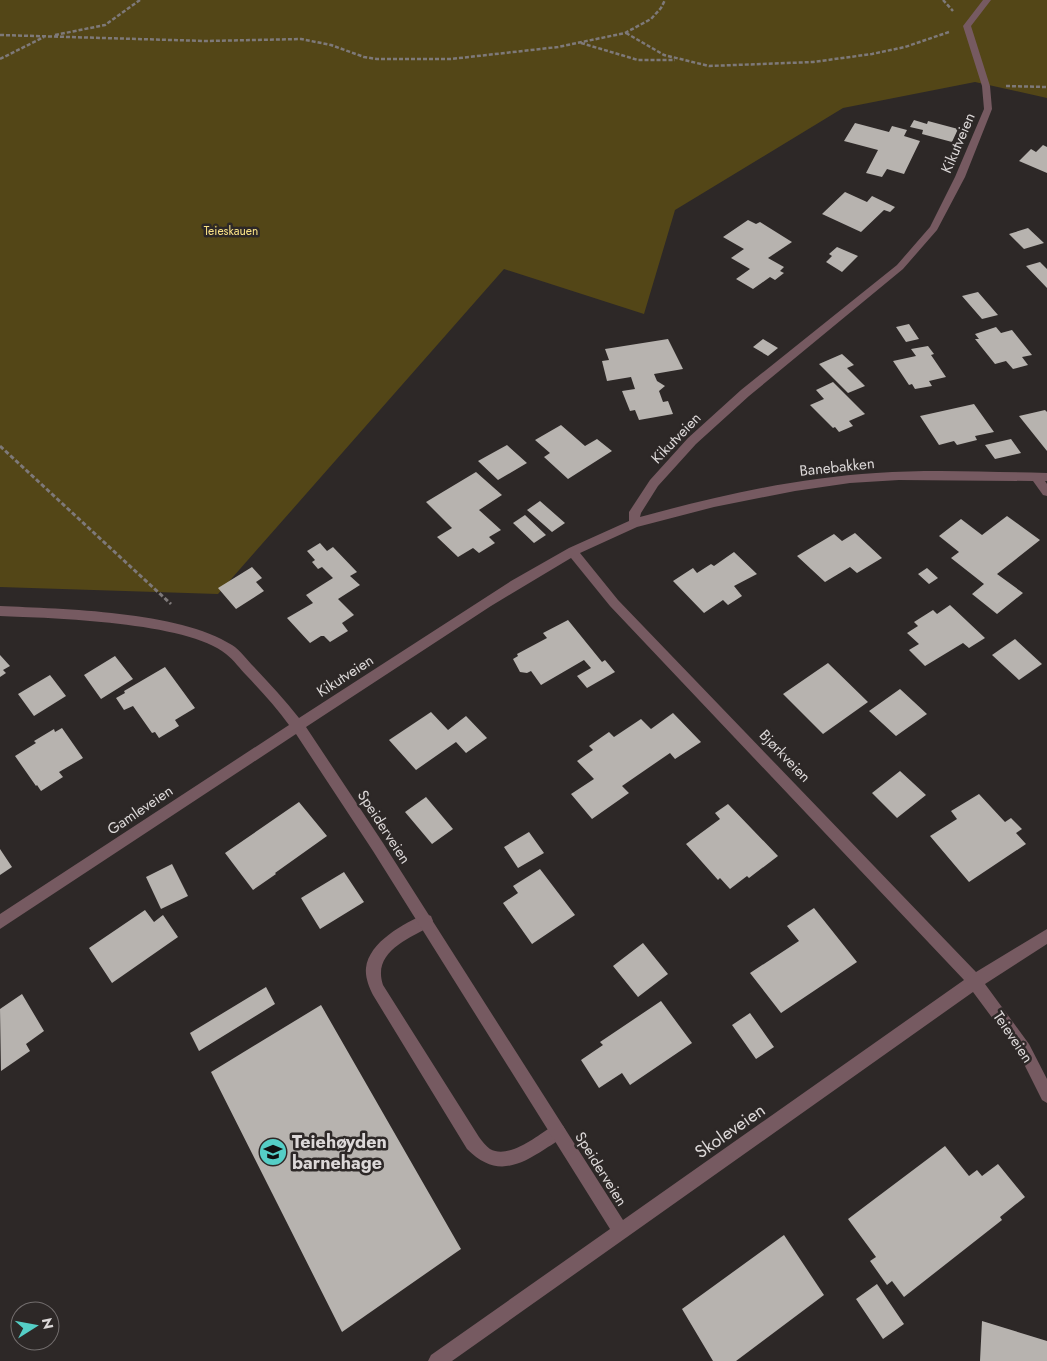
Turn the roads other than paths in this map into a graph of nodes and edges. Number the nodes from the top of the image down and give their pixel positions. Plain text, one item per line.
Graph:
1 (987, 0) edge
2 (1042, 477) edge
3 (1047, 492) edge
4 (634, 523) junction
5 (573, 552) junction
6 (0, 611) edge
7 (297, 725) junction
8 (426, 921) junction
9 (0, 922) edge
10 (1047, 936) edge
11 (974, 982) junction
12 (1047, 1095) edge
13 (558, 1131) junction
14 (621, 1232) junction
15 (437, 1361) edge

1 - 4 street, Kikutveien
2 - 3 street
2 - 4 street, Banebakken
4 - 5 street, Kikutveien
5 - 7 street, Kikutveien
5 - 11 street, Bjørkveien
6 - 7 street, Speiderveien
7 - 8 street, Speiderveien
7 - 9 street, Gamleveien
8 - 13 street, Speiderveien
8 - 13 street
10 - 11 street, Skoleveien
11 - 12 street, Teieveien
11 - 14 street, Skoleveien
13 - 14 street, Speiderveien
14 - 15 street, Skoleveien

